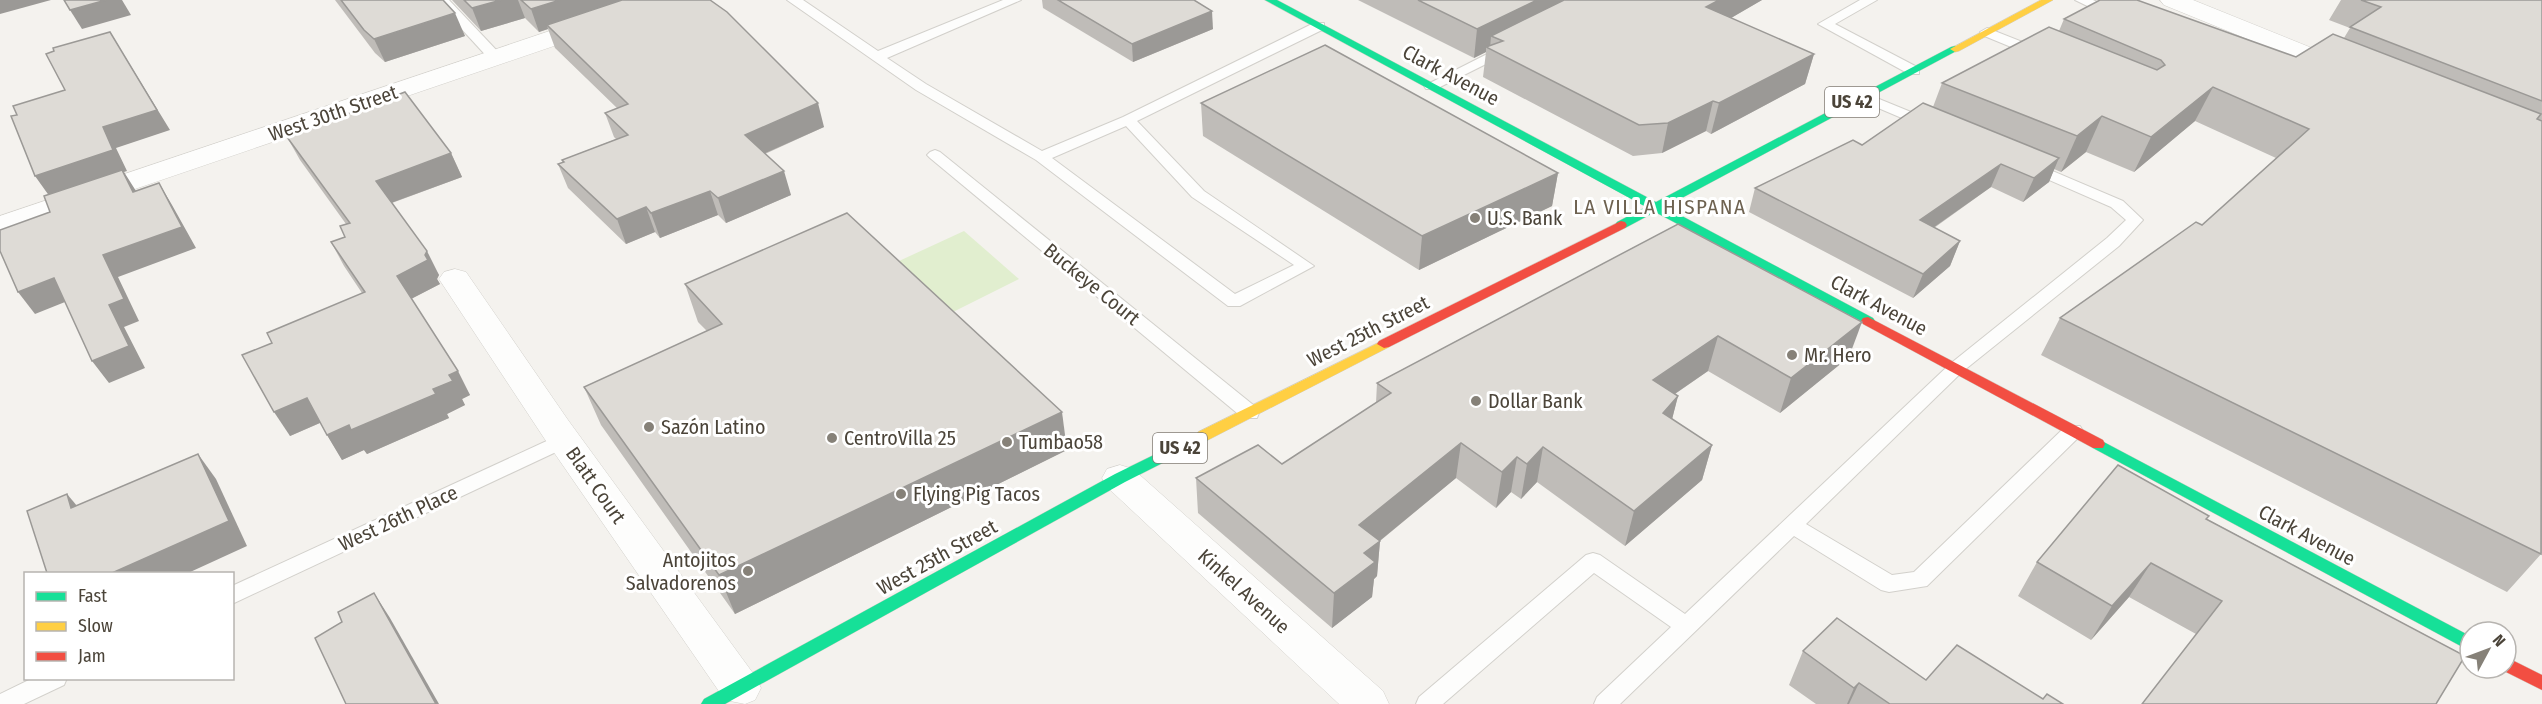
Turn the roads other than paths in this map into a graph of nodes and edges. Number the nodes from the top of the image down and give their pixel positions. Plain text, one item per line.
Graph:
1 (442, 0) edge
2 (666, 0) edge
3 (794, 0) edge
4 (1014, 0) edge
5 (1270, 0) edge
6 (1869, 0) edge
7 (2048, 0) edge
8 (2082, 0) edge
9 (2172, 0) edge
10 (2125, 18) edge
11 (1319, 26) junction
12 (1987, 32) junction
13 (1524, 40) edge
14 (877, 57) junction
15 (496, 58) junction
16 (2052, 60) edge
17 (1914, 71) junction
18 (2365, 78) edge
19 (1431, 86) junction
20 (1862, 96) junction
21 (1128, 120) junction
22 (1944, 131) edge
23 (934, 155) dead end
24 (1041, 157) junction
25 (2009, 158) edge
26 (1656, 207) junction
27 (0, 226) edge
28 (455, 279) dead end
29 (1956, 368) junction
30 (1250, 412) junction
31 (2073, 431) junction
32 (564, 440) junction
33 (1120, 478) junction
34 (1792, 525) junction
35 (234, 595) edge
36 (1686, 626) junction
37 (2458, 638) edge
38 (2518, 670) edge
39 (52, 680) edge
40 (2542, 682) edge
41 (725, 696) edge
42 (1358, 701) edge
43 (1, 704) edge
44 (1427, 704) edge
45 (1605, 704) edge

1 - 15 lane
2 - 15 street, West 30th Street
3 - 14 lane
4 - 14 lane
5 - 11 main road, Clark Avenue
6 - 17 lane
7 - 12 main road, West 25th Street / US 42
8 - 10 lane
9 - 18 street
11 - 19 main road, Clark Avenue
11 - 21 lane
12 - 16 lane
12 - 17 main road, West 25th Street / US 42
13 - 19 lane
14 - 24 lane
15 - 27 street, West 30th Street
17 - 20 main road, West 25th Street / US 42
19 - 26 main road, Clark Avenue
20 - 22 lane
20 - 26 main road, West 25th Street / US 42
21 - 24 lane
21 - 24 lane
23 - 30 lane, Buckeye Court
25 - 29 lane
26 - 29 main road, Clark Avenue
26 - 30 main road, West 25th Street / US 42
28 - 32 street, Blatt Court
29 - 31 main road, Clark Avenue
29 - 34 lane
30 - 33 main road, West 25th Street / US 42
31 - 34 lane
31 - 37 main road, Clark Avenue
32 - 35 lane, West 26th Place
32 - 41 street, Blatt Court
33 - 41 main road, West 25th Street / US 42
33 - 42 street, Kinkel Avenue
34 - 36 lane
36 - 44 lane
36 - 45 lane
38 - 40 main road
39 - 43 lane

